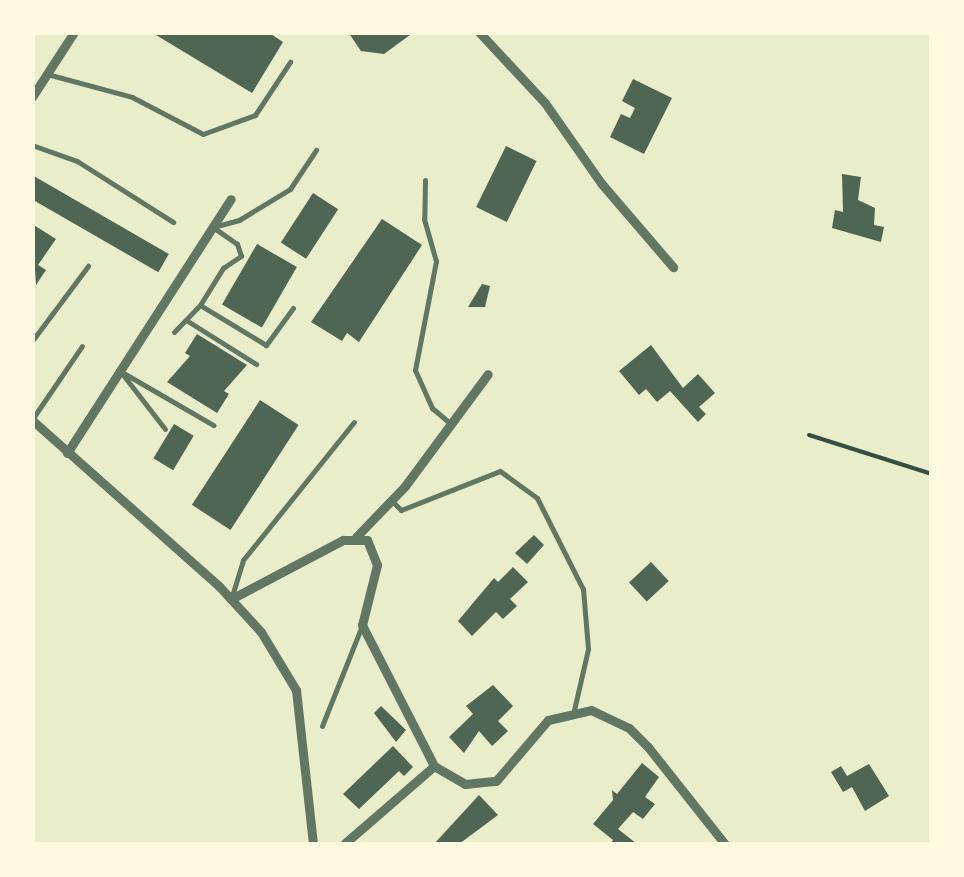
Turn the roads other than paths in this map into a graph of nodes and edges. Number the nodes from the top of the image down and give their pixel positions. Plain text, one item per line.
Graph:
1 (74, 32) edge
2 (479, 32) edge
3 (290, 62) dead end
4 (47, 74) junction
5 (32, 97) edge
6 (32, 145) edge
7 (316, 150) dead end
8 (425, 180) dead end
9 (230, 199) dead end
10 (173, 222) dead end
11 (213, 227) junction
12 (88, 266) dead end
13 (673, 266) dead end
14 (200, 305) junction
15 (293, 308) dead end
16 (186, 320) junction
17 (174, 332) dead end
18 (32, 342) edge
19 (82, 346) dead end
20 (256, 364) dead end
21 (120, 371) junction
22 (488, 374) dead end
23 (32, 420) edge
24 (354, 422) dead end
25 (450, 423) junction
26 (213, 425) dead end
27 (165, 429) dead end
28 (67, 454) junction
29 (392, 501) junction
30 (356, 537) junction
31 (231, 599) junction
32 (362, 625) junction
33 (574, 710) junction
34 (322, 726) dead end
35 (434, 766) junction
36 (313, 844) edge
37 (344, 844) edge
38 (724, 844) edge

1 - 4 street
2 - 13 street
3 - 4 lane
4 - 5 street
6 - 10 lane
7 - 11 lane
8 - 25 lane
9 - 11 street
11 - 14 lane
11 - 21 street
12 - 18 lane
14 - 15 lane
14 - 16 lane
16 - 17 lane
16 - 20 lane
19 - 23 lane
21 - 26 lane
21 - 27 lane
21 - 28 street
22 - 25 street
23 - 28 street
24 - 31 lane
25 - 29 street
28 - 31 street
29 - 30 street
29 - 33 lane
30 - 31 street
30 - 32 street
31 - 36 street
32 - 34 lane
32 - 35 street
33 - 35 street
33 - 38 street
35 - 37 street

